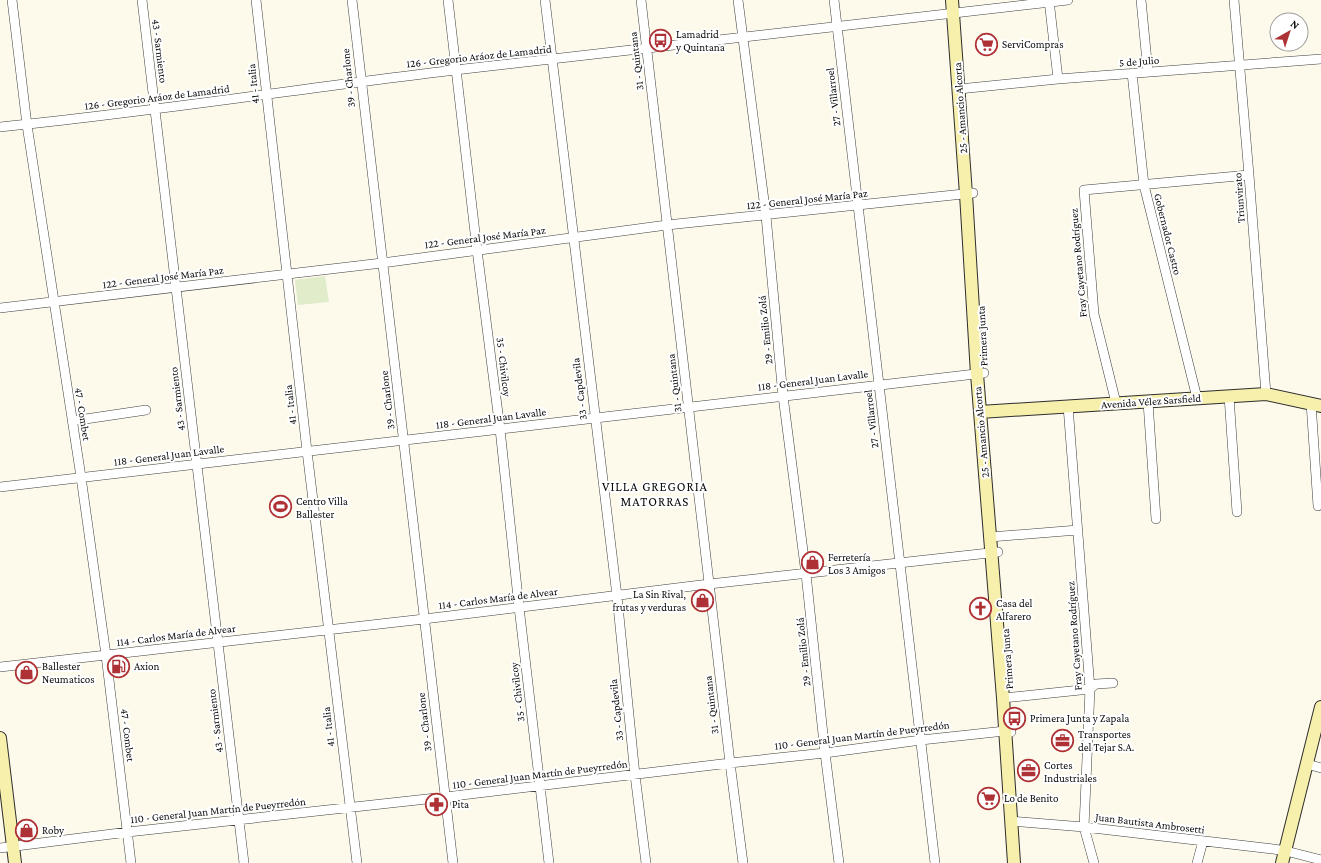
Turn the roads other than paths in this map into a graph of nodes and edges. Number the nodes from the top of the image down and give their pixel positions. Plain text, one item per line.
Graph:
1 (12, 0) edge
2 (142, 0) edge
3 (256, 0) edge
4 (352, 0) edge
5 (448, 0) edge
6 (545, 0) edge
7 (641, 0) edge
8 (738, 0) edge
9 (834, 0) edge
10 (952, 0) edge
11 (960, 0) edge
12 (1068, 0) edge
13 (1141, 0) edge
14 (1234, 0) edge
15 (1049, 1) edge
16 (957, 14) junction
17 (837, 26) junction
18 (742, 37) junction
19 (647, 48) junction
20 (1321, 58) edge
21 (551, 60) junction
22 (1239, 65) junction
23 (455, 70) junction
24 (1148, 72) junction
25 (1132, 73) junction
26 (1058, 79) junction
27 (360, 82) junction
28 (963, 89) junction
29 (266, 95) junction
30 (156, 110) junction
31 (26, 125) junction
32 (0, 127) edge
33 (1249, 175) junction
34 (1144, 185) junction
35 (970, 193) junction
36 (858, 205) junction
37 (766, 216) junction
38 (667, 225) junction
39 (573, 238) junction
40 (477, 250) junction
41 (382, 263) junction
42 (286, 274) junction
43 (176, 287) junction
44 (54, 302) junction
45 (0, 308) edge
46 (980, 373) junction
47 (879, 385) junction
48 (1266, 394) junction
49 (783, 396) junction
50 (1229, 396) junction
51 (1197, 398) junction
52 (1148, 402) junction
53 (1116, 403) junction
54 (1316, 404) edge
55 (1068, 406) junction
56 (688, 407) junction
57 (146, 410) dead end
58 (983, 412) junction
59 (594, 418) junction
60 (72, 421) junction
61 (500, 429) junction
62 (404, 440) junction
63 (307, 451) junction
64 (197, 464) junction
65 (81, 477) junction
66 (0, 487) edge
67 (1318, 506) dead end
68 (1237, 512) dead end
69 (1156, 519) dead end
70 (1078, 530) junction
71 (994, 537) junction
72 (994, 553) junction
73 (901, 563) junction
74 (806, 574) junction
75 (709, 584) junction
76 (617, 596) junction
77 (519, 608) junction
78 (424, 619) junction
79 (329, 629) junction
80 (218, 642) junction
81 (106, 655) junction
82 (0, 668) edge
83 (1113, 683) dead end
84 (1090, 689) junction
85 (1006, 698) junction
86 (1321, 707) edge
87 (1008, 731) junction
88 (0, 738) edge
89 (921, 740) junction
90 (825, 753) junction
91 (730, 763) junction
92 (1307, 764) junction
93 (1321, 768) edge
94 (635, 775) junction
95 (541, 786) junction
96 (445, 797) junction
97 (350, 808) junction
98 (238, 820) junction
99 (1014, 821) junction
100 (1084, 828) junction
101 (128, 832) junction
102 (1203, 841) junction
103 (13, 847) junction
104 (0, 848) edge
105 (1286, 851) junction
106 (1321, 860) edge
107 (15, 863) edge
108 (132, 863) edge
109 (244, 863) edge
110 (357, 863) edge
111 (453, 863) edge
112 (549, 863) edge
113 (646, 863) edge
114 (743, 863) edge
115 (839, 863) edge
116 (935, 863) edge
117 (1014, 863) edge
118 (1020, 863) edge
119 (1094, 863) edge
120 (1198, 863) edge
121 (1282, 863) edge

1 - 31 street, 47 - Combet
2 - 30 street, 43 - Sarmiento
3 - 29 street, 41 - Italia
4 - 27 street, 39 - Charlone
5 - 23 street, 35 - Chivilcoy
6 - 21 street, 33 - Capdevila
7 - 19 street, 31 - Quintana
8 - 18 street, 29 - Emilio Zolá
9 - 17 street, 27 - Villarroel
10 - 16 main road
11 - 16 main road, Primera Junta
12 - 15 street, 126 - Gregorio Aráoz de Lamadrid
13 - 24 street
14 - 22 street, Triunvirato
15 - 16 street, 126 - Gregorio Aráoz de Lamadrid
15 - 26 street
16 - 17 street, 126 - Gregorio Aráoz de Lamadrid
16 - 28 main road, Primera Junta
17 - 18 street, 126 - Gregorio Aráoz de Lamadrid
17 - 36 street, 27 - Villarroel
18 - 19 street, 126 - Gregorio Aráoz de Lamadrid
18 - 37 street, 29 - Emilio Zolá
19 - 21 street, 126 - Gregorio Aráoz de Lamadrid
19 - 38 street, 31 - Quintana
20 - 22 street, 5 de Julio
21 - 23 street, 126 - Gregorio Aráoz de Lamadrid
21 - 39 street, 33 - Capdevila
22 - 24 street, 5 de Julio
22 - 33 street, Triunvirato
23 - 27 street, 126 - Gregorio Aráoz de Lamadrid
23 - 40 street, 35 - Chivilcoy
24 - 25 street, 5 de Julio
25 - 26 street, 5 de Julio
25 - 34 street, Gobernador Castro
26 - 28 street, 5 de Julio
27 - 29 street, 126 - Gregorio Aráoz de Lamadrid
27 - 41 street, 39 - Charlone
28 - 35 main road, Primera Junta
29 - 30 street, 126 - Gregorio Aráoz de Lamadrid
29 - 42 street, 41 - Italia
30 - 31 street, 126 - Gregorio Aráoz de Lamadrid
30 - 43 street, 43 - Sarmiento
31 - 32 street, 126 - Gregorio Aráoz de Lamadrid
31 - 44 street, 47 - Combet
33 - 34 street
33 - 48 street, Triunvirato
34 - 51 street, Gobernador Castro
34 - 53 street, Fray Cayetano Rodríguez
35 - 36 street, 122 - General José María Paz
35 - 46 main road, Primera Junta
36 - 37 street, 122 - General José María Paz
36 - 47 street, 27 - Villarroel
37 - 38 street, 122 - General José María Paz
37 - 49 street, 29 - Emilio Zolá
38 - 39 street, 122 - General José María Paz
38 - 56 street, 31 - Quintana
39 - 40 street, 122 - General José María Paz
39 - 59 street, 33 - Capdevila
40 - 41 street, 122 - General José María Paz
40 - 61 street, 35 - Chivilcoy
41 - 42 street, 122 - General José María Paz
41 - 62 street, 39 - Charlone
42 - 43 street, 122 - General José María Paz
42 - 63 street, 41 - Italia
43 - 44 street, 122 - General José María Paz
43 - 64 street, 43 - Sarmiento
44 - 45 street, 122 - General José María Paz
44 - 60 street, 47 - Combet
46 - 47 street, 118 - General Juan Lavalle
46 - 58 main road, Primera Junta
47 - 49 street, 118 - General Juan Lavalle
47 - 73 street, 27 - Villarroel
48 - 50 main road, Avenida Vélez Sarsfield
48 - 54 main road, Avenida Vélez Sarsfield
49 - 56 street, 118 - General Juan Lavalle
49 - 74 street, 29 - Emilio Zolá
50 - 51 main road, Avenida Vélez Sarsfield
50 - 68 street
51 - 52 main road, Avenida Vélez Sarsfield
52 - 53 main road, Avenida Vélez Sarsfield
52 - 69 street
53 - 55 main road, Avenida Vélez Sarsfield
54 - 67 street
55 - 58 main road, Avenida Vélez Sarsfield
55 - 70 street, Fray Cayetano Rodríguez
56 - 59 street, 118 - General Juan Lavalle
56 - 75 street, 31 - Quintana
57 - 60 street
58 - 71 main road, Primera Junta
59 - 61 street, 118 - General Juan Lavalle
59 - 76 street, 33 - Capdevila
60 - 65 street, 47 - Combet
61 - 62 street, 118 - General Juan Lavalle
61 - 77 street, 35 - Chivilcoy
62 - 63 street, 118 - General Juan Lavalle
62 - 78 street, 39 - Charlone
63 - 64 street, 118 - General Juan Lavalle
63 - 79 street, 41 - Italia
64 - 65 street, 118 - General Juan Lavalle
64 - 80 street, 43 - Sarmiento
65 - 66 street, 118 - General Juan Lavalle
65 - 81 street, 47 - Combet
70 - 71 street
70 - 84 street, Fray Cayetano Rodríguez
71 - 72 main road, Primera Junta
72 - 73 street, 114 - Carlos María de Alvear
72 - 85 main road, Primera Junta
73 - 74 street, 114 - Carlos María de Alvear
73 - 89 street, 27 - Villarroel
74 - 75 street, 114 - Carlos María de Alvear
74 - 90 street, 29 - Emilio Zolá
75 - 76 street, 114 - Carlos María de Alvear
75 - 91 street, 31 - Quintana
76 - 77 street, 114 - Carlos María de Alvear
76 - 94 street, 33 - Capdevila
77 - 78 street, 114 - Carlos María de Alvear
77 - 95 street, 35 - Chivilcoy
78 - 79 street, 114 - Carlos María de Alvear
78 - 96 street, 39 - Charlone
79 - 80 street, 114 - Carlos María de Alvear
79 - 97 street, 41 - Italia
80 - 81 street, 114 - Carlos María de Alvear
80 - 98 street, 43 - Sarmiento
81 - 82 street, 114 - Carlos María de Alvear
81 - 101 street, 47 - Combet
83 - 84 street
84 - 85 street
84 - 100 street, Fray Cayetano Rodríguez
85 - 87 main road, Primera Junta
86 - 92 main road
87 - 89 street, 110 - General Juan Martín de Pueyrredón
87 - 99 main road, Primera Junta
88 - 103 main road
89 - 90 street, 110 - General Juan Martín de Pueyrredón
89 - 116 street, 27 - Villarroel
90 - 91 street, 110 - General Juan Martín de Pueyrredón
90 - 115 street, 29 - Emilio Zolá
91 - 94 street, 110 - General Juan Martín de Pueyrredón
91 - 114 street, 31 - Quintana
92 - 93 street
92 - 105 main road
94 - 95 street, 110 - General Juan Martín de Pueyrredón
94 - 113 street, 33 - Capdevila
95 - 96 street, 110 - General Juan Martín de Pueyrredón
95 - 112 street, 35 - Chivilcoy
96 - 97 street, 110 - General Juan Martín de Pueyrredón
96 - 111 street, 39 - Charlone
97 - 98 street, 110 - General Juan Martín de Pueyrredón
97 - 110 street, 41 - Italia
98 - 101 street, 110 - General Juan Martín de Pueyrredón
98 - 109 street, 43 - Sarmiento
99 - 100 street, Juan Bautista Ambrosetti
99 - 117 main road
99 - 118 main road, Primera Junta
100 - 102 street, Juan Bautista Ambrosetti
100 - 119 street, Fray Cayetano Rodríguez
101 - 103 street, 110 - General Juan Martín de Pueyrredón
101 - 108 street, 47 - Combet
102 - 105 street, Juan Bautista Ambrosetti
102 - 120 street
103 - 104 street, 110 - General Juan Martín de Pueyrredón
103 - 107 main road
105 - 106 street, Juan Bautista Ambrosetti
105 - 121 main road

